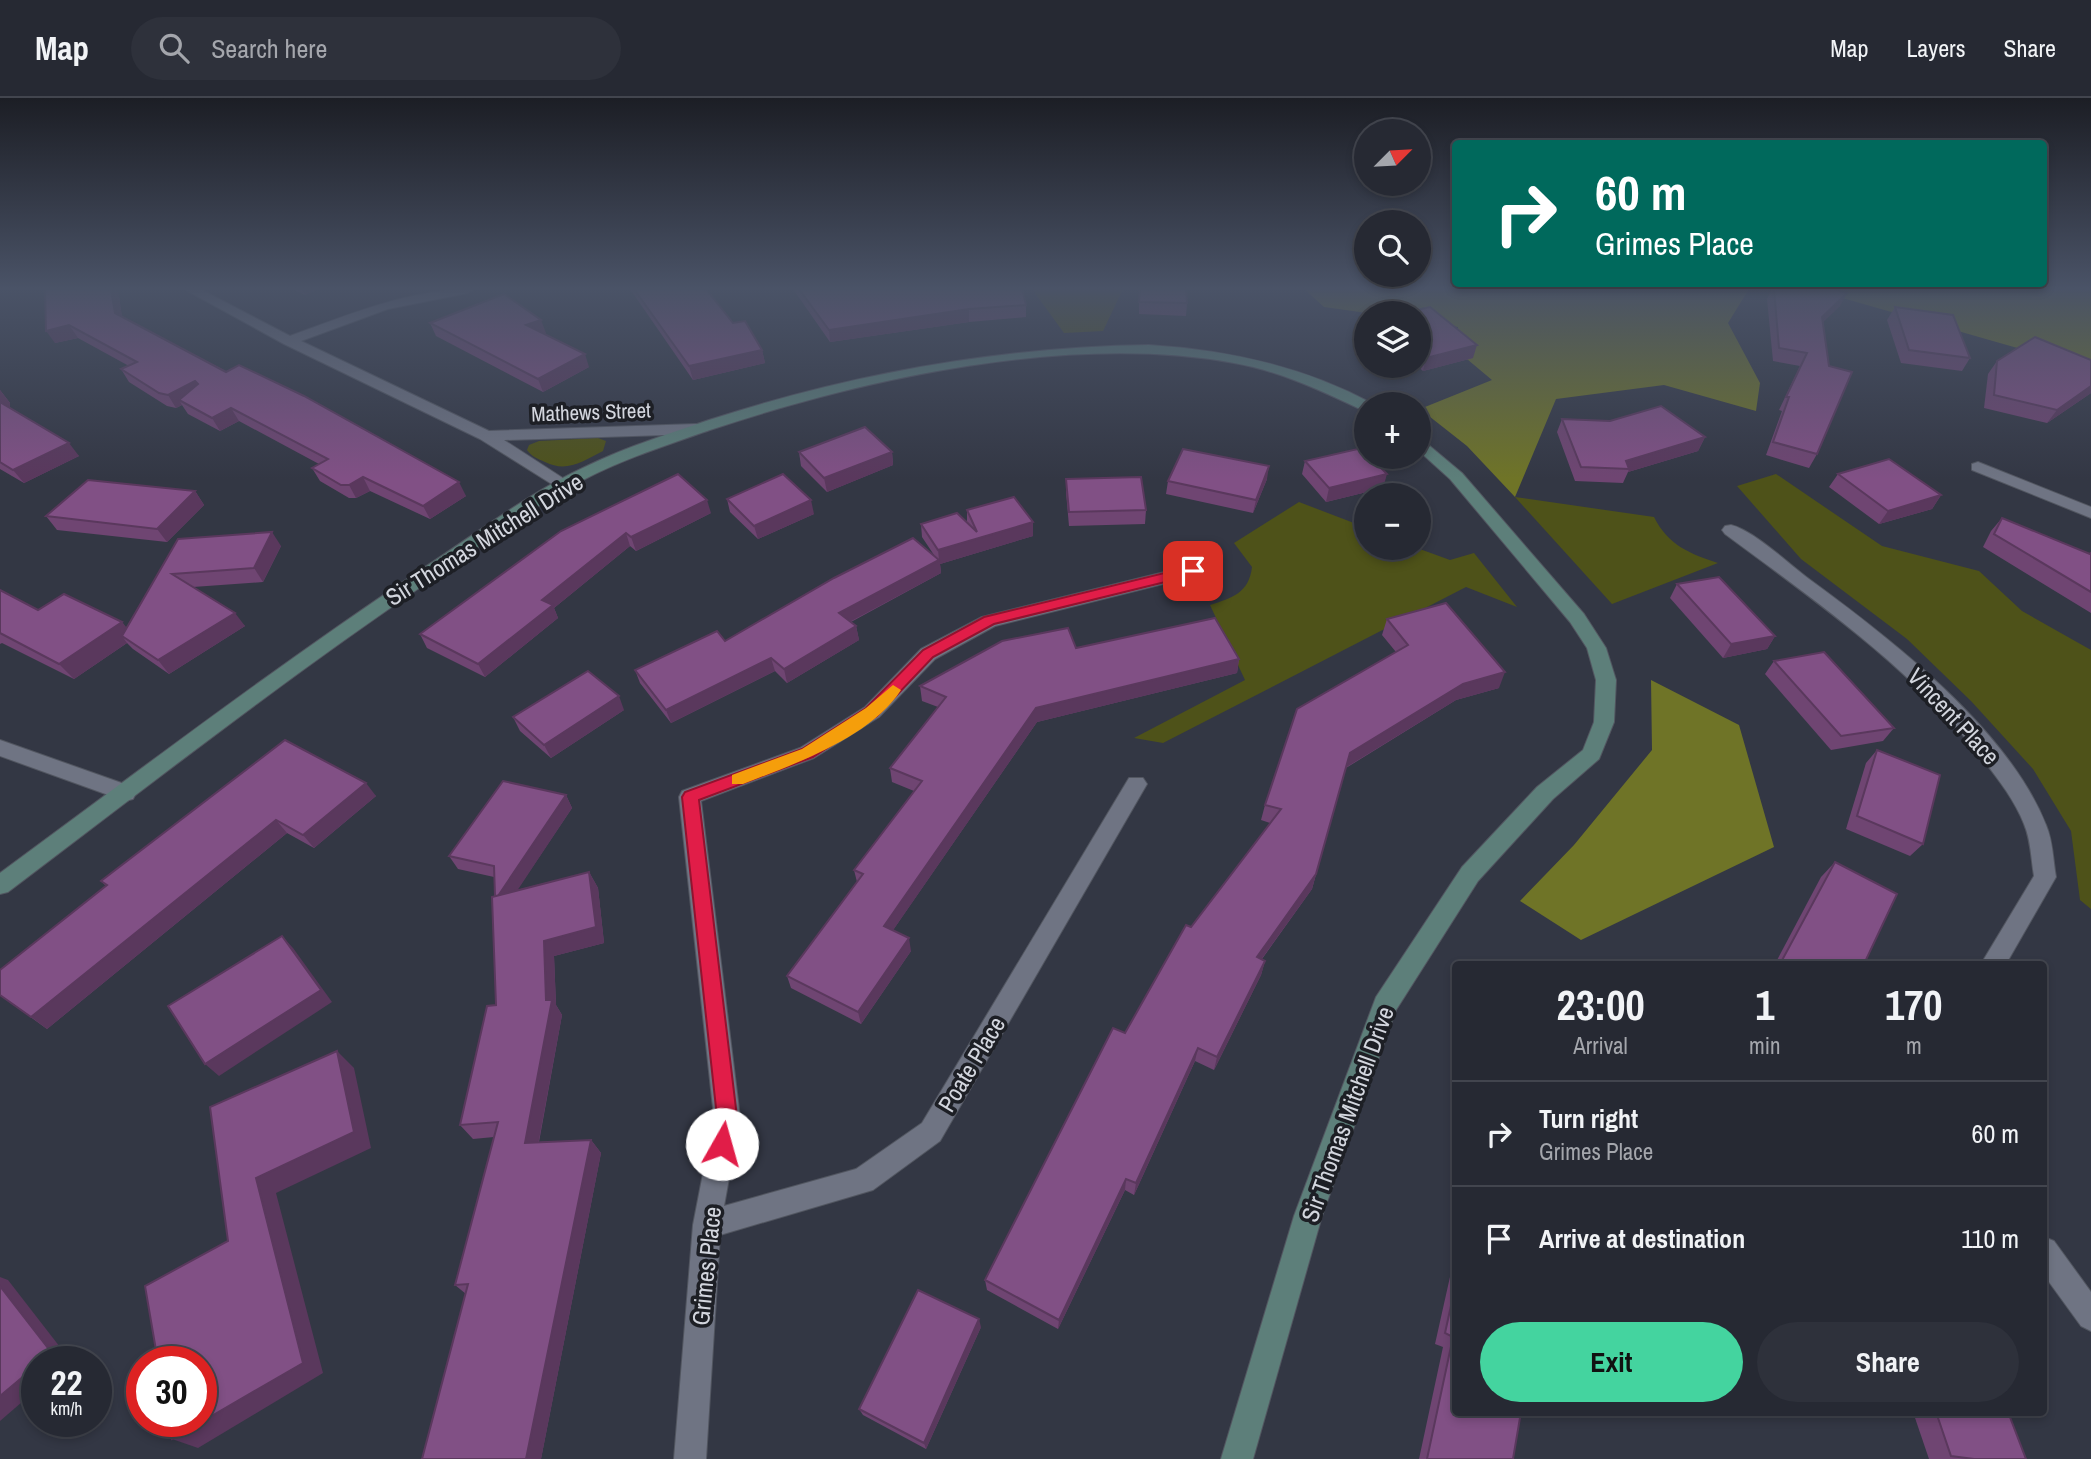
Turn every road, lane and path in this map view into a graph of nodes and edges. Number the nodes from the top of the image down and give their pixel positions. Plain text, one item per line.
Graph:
1 (313, 353) edge
2 (1077, 353) edge
3 (1204, 353) edge
4 (1354, 400) edge
5 (696, 429) junction
6 (486, 436) junction
7 (1431, 453) edge
8 (1978, 467) dead end
9 (564, 484) junction
10 (2091, 513) edge
11 (1731, 530) dead end
12 (1193, 571) dead end
13 (0, 748) edge
14 (1136, 785) dead end
15 (125, 793) junction
16 (0, 885) edge
17 (1995, 961) edge
18 (707, 1225) junction
19 (2047, 1255) edge
20 (2091, 1316) edge
21 (690, 1459) edge
22 (1237, 1459) edge

1 - 6 street, Mathews Street
2 - 5 street, Sir Thomas Mitchell Drive
3 - 4 street, Sir Thomas Mitchell Drive
5 - 6 street, Mathews Street
5 - 9 street, Sir Thomas Mitchell Drive
6 - 9 street, Mathews Street
7 - 22 street, Sir Thomas Mitchell Drive
8 - 10 street
9 - 15 street, Sir Thomas Mitchell Drive
11 - 17 street, Vincent Place
12 - 18 street, Grimes Place
13 - 15 street
14 - 18 street, Poate Place
15 - 16 street, Sir Thomas Mitchell Drive
18 - 21 street, Grimes Place
19 - 20 street

